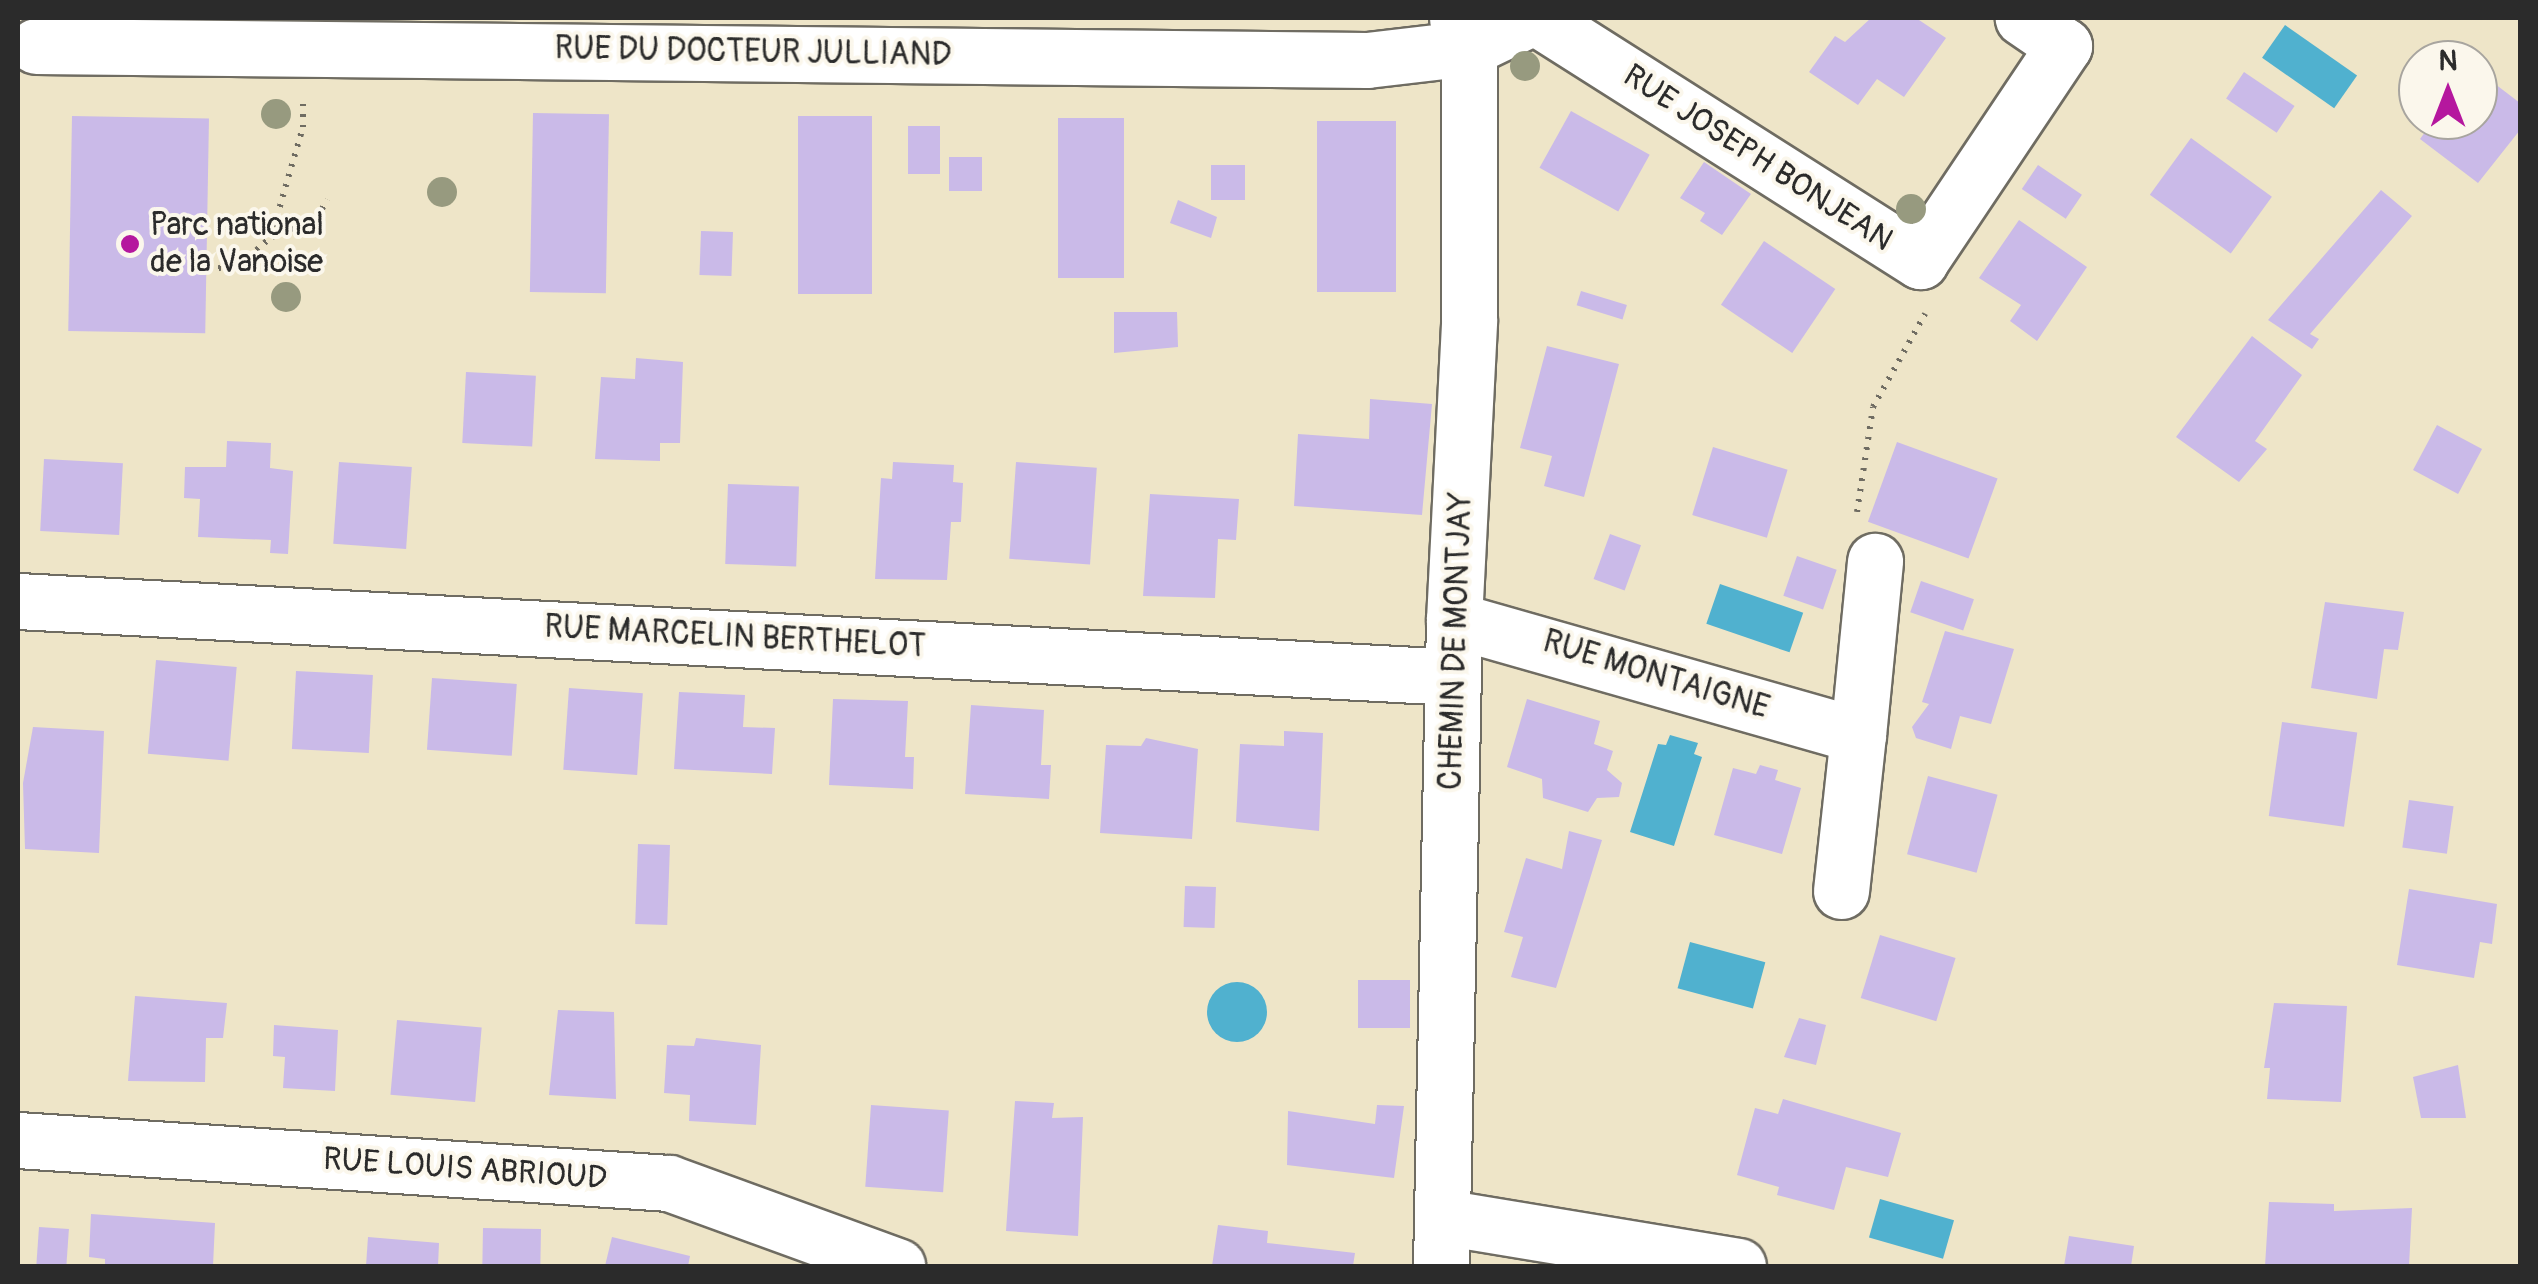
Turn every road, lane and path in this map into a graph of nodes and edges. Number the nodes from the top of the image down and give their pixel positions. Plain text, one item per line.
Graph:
1 (1534, 18) edge
2 (2023, 18) edge
3 (1463, 33) edge
4 (533, 34) edge
5 (316, 37) edge
6 (36, 46) dead end
7 (327, 200) dead end
8 (271, 237) junction
9 (1920, 262) junction
10 (208, 270) dead end
11 (1875, 561) joint
12 (18, 600) edge
13 (1454, 620) junction
14 (1452, 677) junction
15 (1858, 735) junction
16 (1841, 890) dead end
17 (18, 1140) edge
18 (1442, 1242) edge
19 (897, 1266) edge
20 (1738, 1266) edge

1 - 3 street, RUE JOSEPH BONJEAN
1 - 9 street, RUE JOSEPH BONJEAN
2 - 9 street, RUE JOSEPH BONJEAN
3 - 4 street, RUE DU DOCTEUR JULLIAND
3 - 13 street, CHEMIN DE MONTJAY
4 - 5 street, RUE DU DOCTEUR JULLIAND
5 - 6 street, RUE DU DOCTEUR JULLIAND
5 - 8 path
7 - 8 path
8 - 10 path
9 - 11 path
11 - 15 street
12 - 14 street, RUE MARCELIN BERTHELOT
13 - 14 street, CHEMIN DE MONTJAY
13 - 15 street, RUE MONTAIGNE
14 - 18 street, CHEMIN DE MONTJAY
15 - 16 street
17 - 19 street, RUE LOUIS ABRIOUD
18 - 20 street

